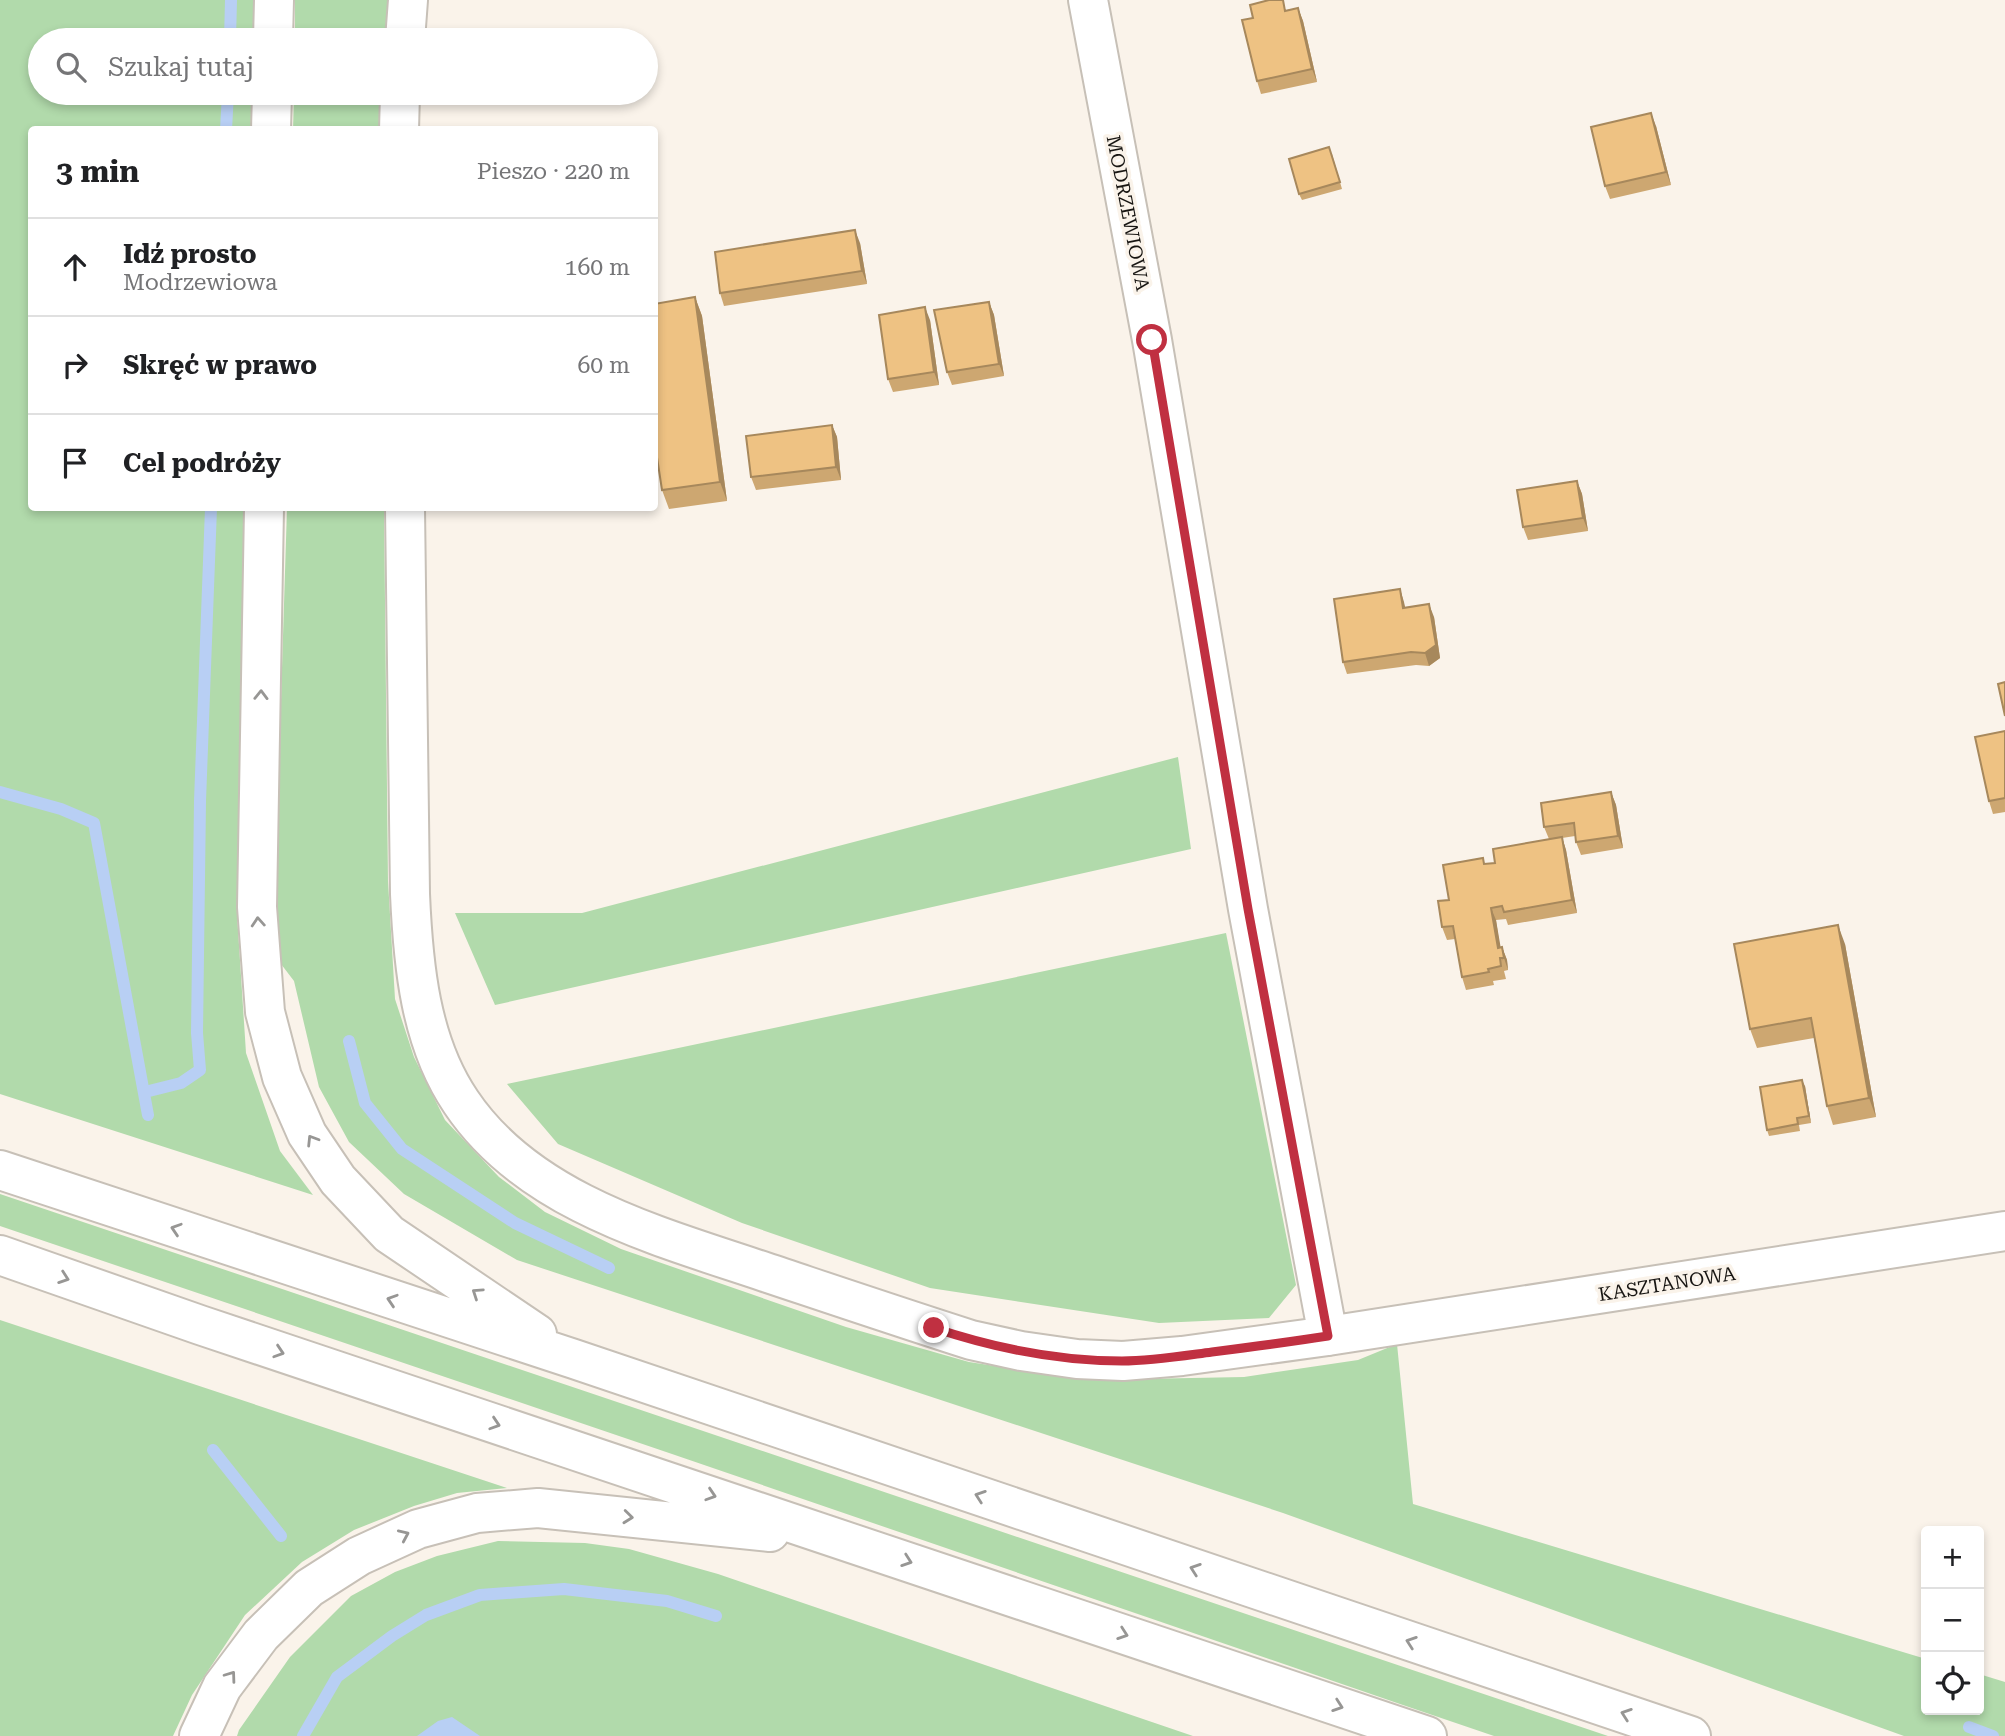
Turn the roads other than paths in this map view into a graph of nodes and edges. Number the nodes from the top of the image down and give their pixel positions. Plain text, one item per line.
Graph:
1 (274, 0) edge
2 (408, 0) edge
3 (1087, 0) edge
4 (273, 28) edge
5 (406, 28) edge
6 (272, 105) edge
7 (400, 105) edge
8 (271, 126) edge
9 (399, 126) edge
10 (264, 511) edge
11 (405, 511) edge
12 (0, 1170) edge
13 (2005, 1231) edge
14 (0, 1255) edge
15 (1328, 1336) junction
16 (574, 1359) junction
17 (842, 1539) junction
18 (199, 1736) edge
19 (1427, 1736) edge
20 (1691, 1736) edge

1 - 4 main road
2 - 5 main road
3 - 15 main road, MODRZEWIOWA
6 - 8 main road
7 - 9 main road
16 -> 10 main road
11 - 15 main road, KASZTANOWA
16 -> 12 main road
13 - 15 main road, KASZTANOWA
14 -> 17 main road
20 -> 16 main road
18 -> 17 main road
17 -> 19 main road

